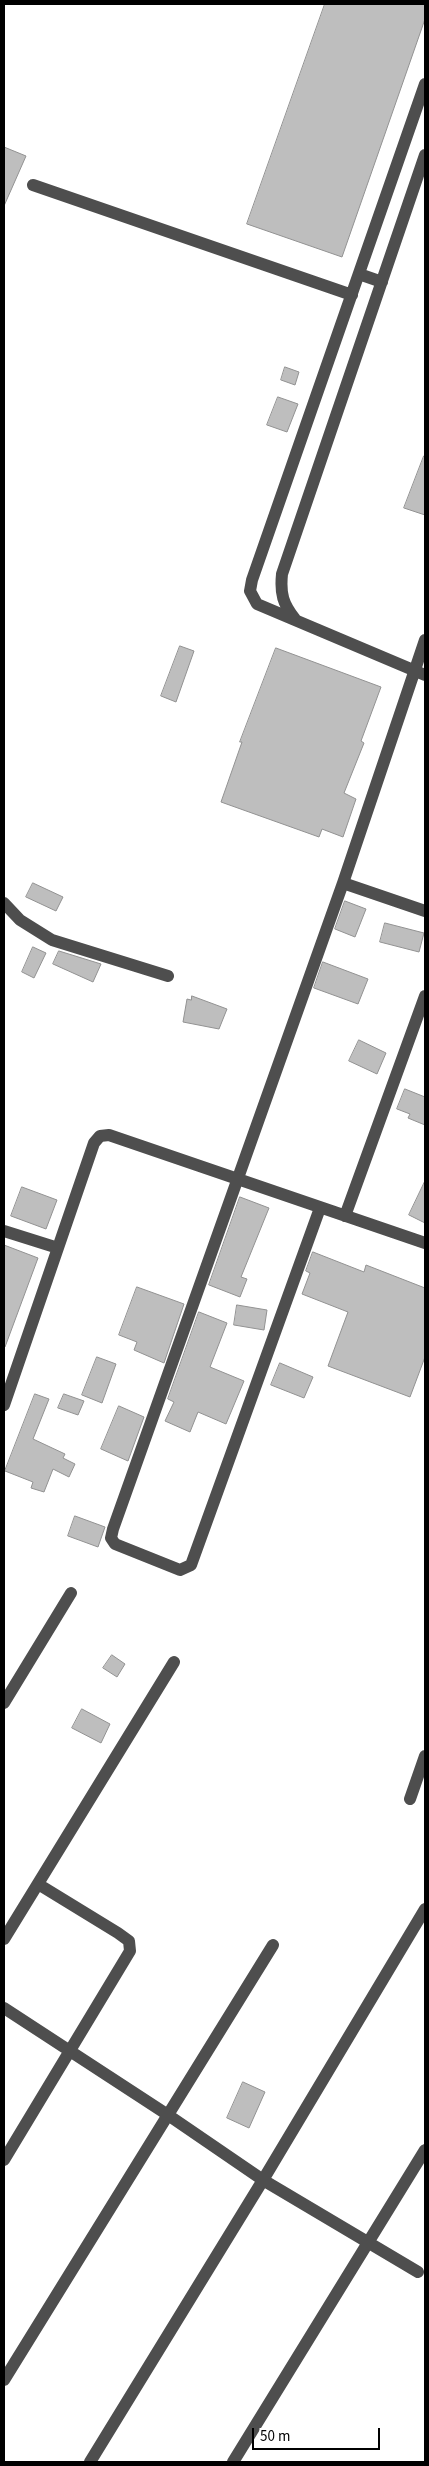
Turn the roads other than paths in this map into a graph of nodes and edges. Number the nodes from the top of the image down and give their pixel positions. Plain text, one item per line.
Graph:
1 (425, 84) edge
2 (425, 155) edge
3 (33, 185) dead end
4 (359, 274) junction
5 (382, 282) junction
6 (352, 295) junction
7 (298, 623) junction
8 (425, 640) edge
9 (420, 673) edge
10 (343, 883) junction
11 (4, 902) edge
12 (425, 911) edge
13 (168, 976) dead end
14 (425, 996) edge
15 (237, 1179) junction
16 (320, 1208) junction
17 (345, 1216) junction
18 (4, 1231) edge
19 (425, 1243) edge
20 (58, 1248) junction
21 (4, 1405) edge
22 (71, 1593) dead end
23 (174, 1662) dead end
24 (4, 1703) edge
25 (425, 1756) edge
26 (410, 1799) dead end
27 (38, 1884) junction
28 (425, 1909) edge
29 (4, 1939) edge
30 (273, 1945) dead end
31 (4, 2008) edge
32 (70, 2051) junction
33 (168, 2115) junction
34 (425, 2150) edge
35 (4, 2160) edge
36 (263, 2180) junction
37 (369, 2244) junction
38 (418, 2272) dead end
39 (4, 2380) edge
40 (90, 2462) edge
41 (233, 2462) edge

1 - 4 street
2 - 5 street
3 - 6 street
4 - 5 street
4 - 6 street
5 - 7 street
6 - 7 street
7 - 9 street
8 - 9 street
9 - 10 street
10 - 12 street
10 - 15 street
11 - 13 street
14 - 17 street
15 - 16 street
15 - 16 street
15 - 20 street
16 - 17 street
17 - 19 street
18 - 20 street
20 - 21 street
22 - 24 street
23 - 27 street
25 - 26 street
27 - 29 street
27 - 32 street
28 - 36 street
30 - 33 street
31 - 32 street
32 - 33 street
32 - 35 street
33 - 36 street
33 - 39 street
34 - 37 street
36 - 37 street
36 - 40 street
37 - 38 street
37 - 41 street

